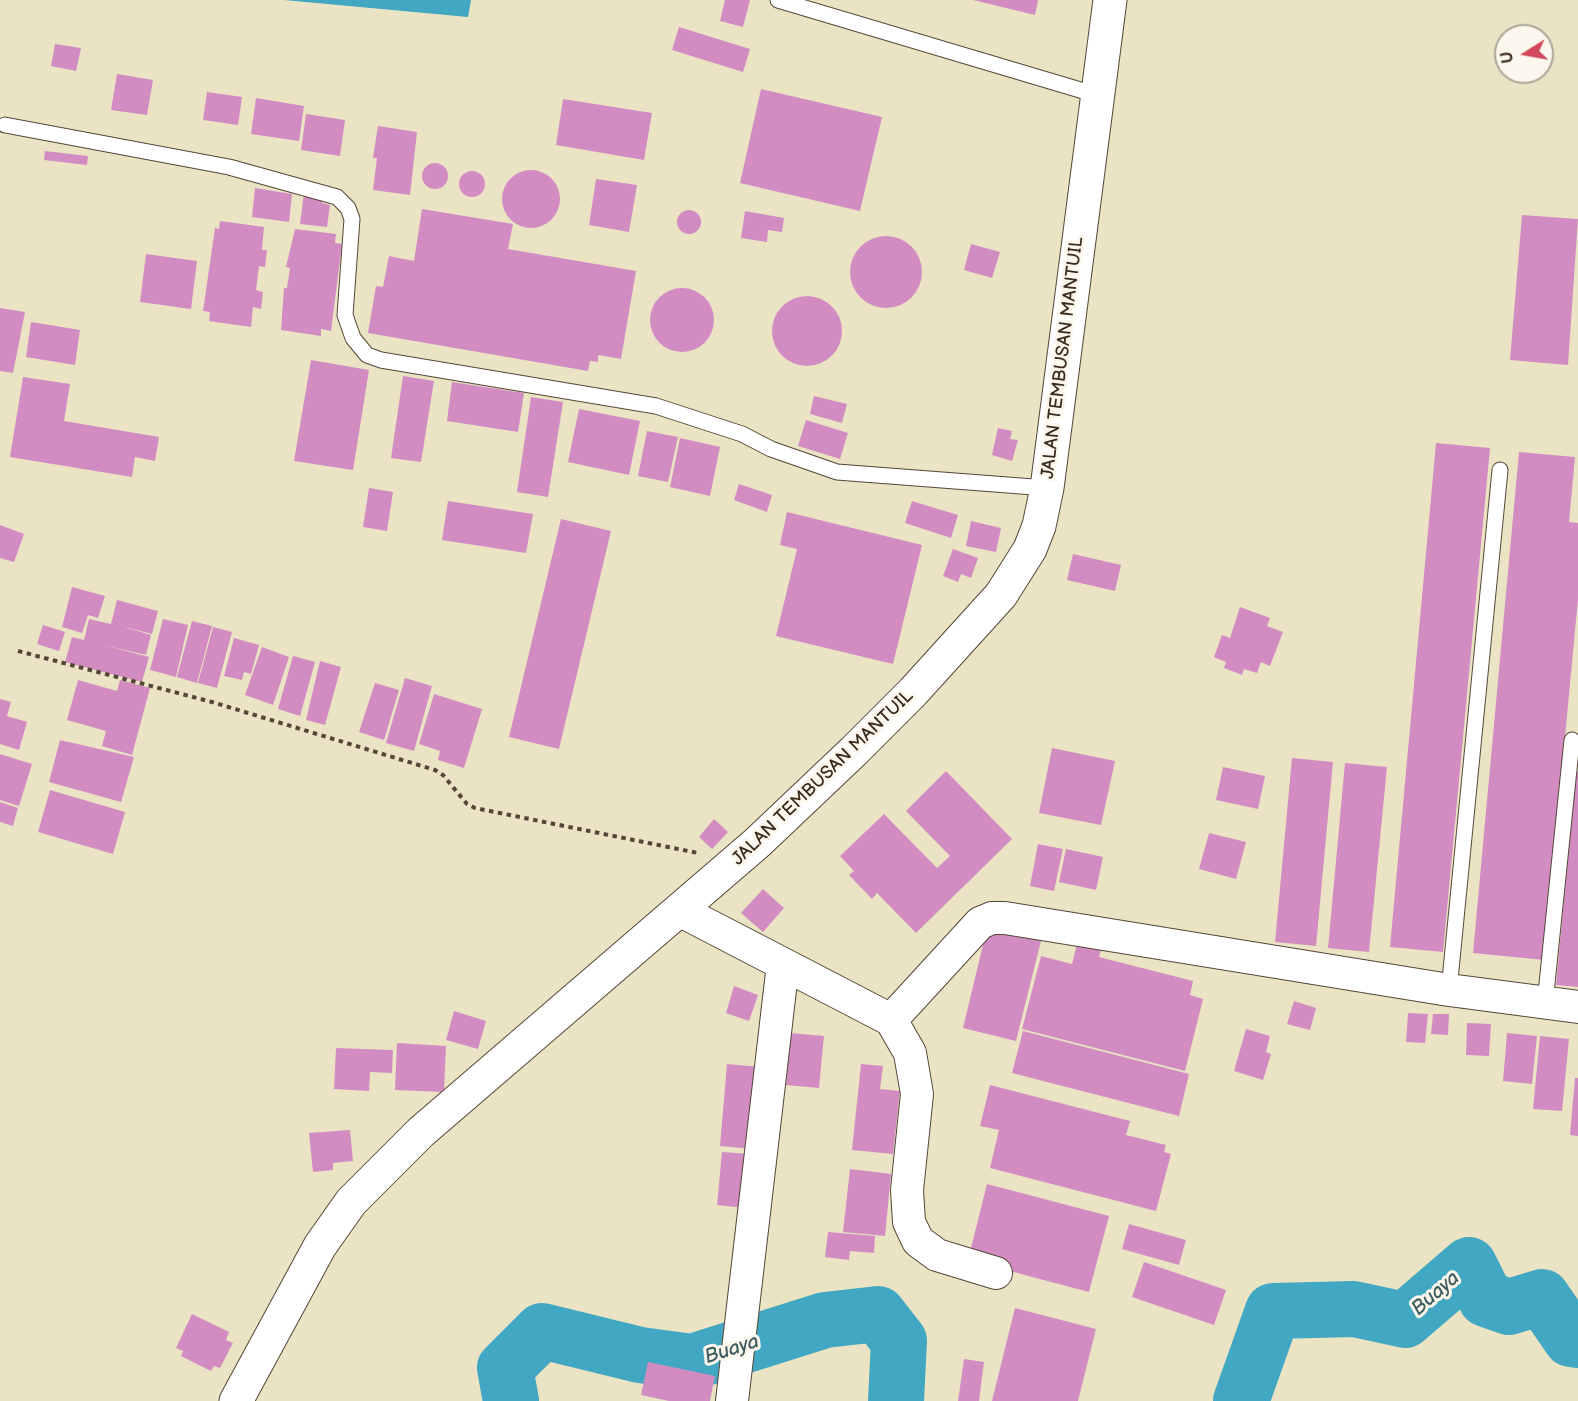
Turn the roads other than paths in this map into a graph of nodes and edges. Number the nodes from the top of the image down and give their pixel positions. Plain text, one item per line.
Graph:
1 (778, 0) edge
2 (1110, 0) edge
3 (1097, 95) junction
4 (5, 125) dead end
5 (1500, 470) dead end
6 (1047, 488) junction
7 (1572, 740) dead end
8 (679, 910) junction
9 (783, 964) junction
10 (1449, 990) junction
11 (1545, 1003) junction
12 (1578, 1007) edge
13 (891, 1020) junction
14 (996, 1273) dead end
15 (735, 1387) edge
16 (236, 1401) edge

1 - 3 lane
2 - 3 street, JALAN TEMBUSAN MANTUIL
3 - 6 street, JALAN TEMBUSAN MANTUIL
4 - 6 lane
5 - 10 lane
6 - 8 street, JALAN TEMBUSAN MANTUIL
7 - 11 lane
8 - 9 street
8 - 16 street, JALAN TEMBUSAN MANTUIL
9 - 13 street
9 - 15 street
10 - 11 street
10 - 13 street
11 - 12 street
13 - 14 street

